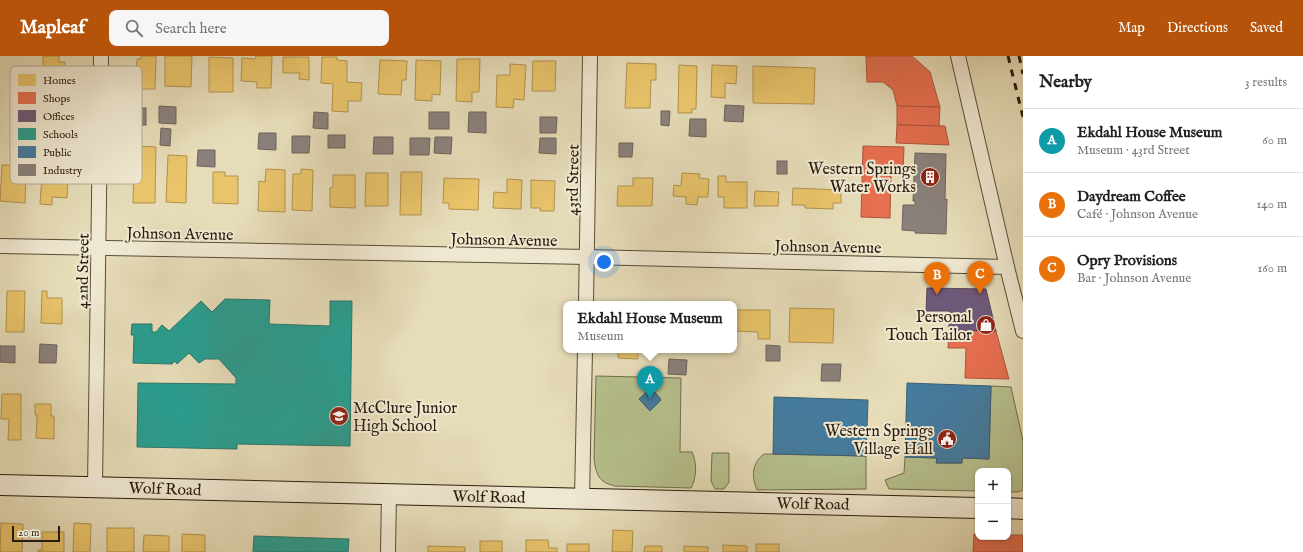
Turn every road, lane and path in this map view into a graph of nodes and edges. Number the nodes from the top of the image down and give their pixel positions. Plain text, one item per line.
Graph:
1 (101, 56) edge
2 (590, 56) edge
3 (958, 56) edge
4 (101, 66) edge
5 (100, 184) edge
6 (0, 246) edge
7 (99, 249) junction
8 (588, 257) junction
9 (1007, 267) junction
10 (586, 301) edge
11 (1023, 331) edge
12 (585, 353) edge
13 (0, 485) edge
14 (95, 486) junction
15 (389, 494) junction
16 (582, 498) junction
17 (975, 508) edge
18 (1011, 508) edge
19 (1023, 509) edge
20 (388, 552) edge

1 - 4 street, 42nd Street
2 - 8 street, 43rd Street
3 - 9 street
5 - 7 street, 42nd Street
6 - 7 street, Johnson Avenue
7 - 8 street, Johnson Avenue
7 - 14 street, 42nd Street
8 - 9 street, Johnson Avenue
8 - 10 street, 43rd Street
9 - 11 street
12 - 16 street
13 - 14 main road, Wolf Road
14 - 15 main road, Wolf Road
15 - 16 main road, Wolf Road
15 - 20 street
16 - 17 main road, Wolf Road
18 - 19 main road

